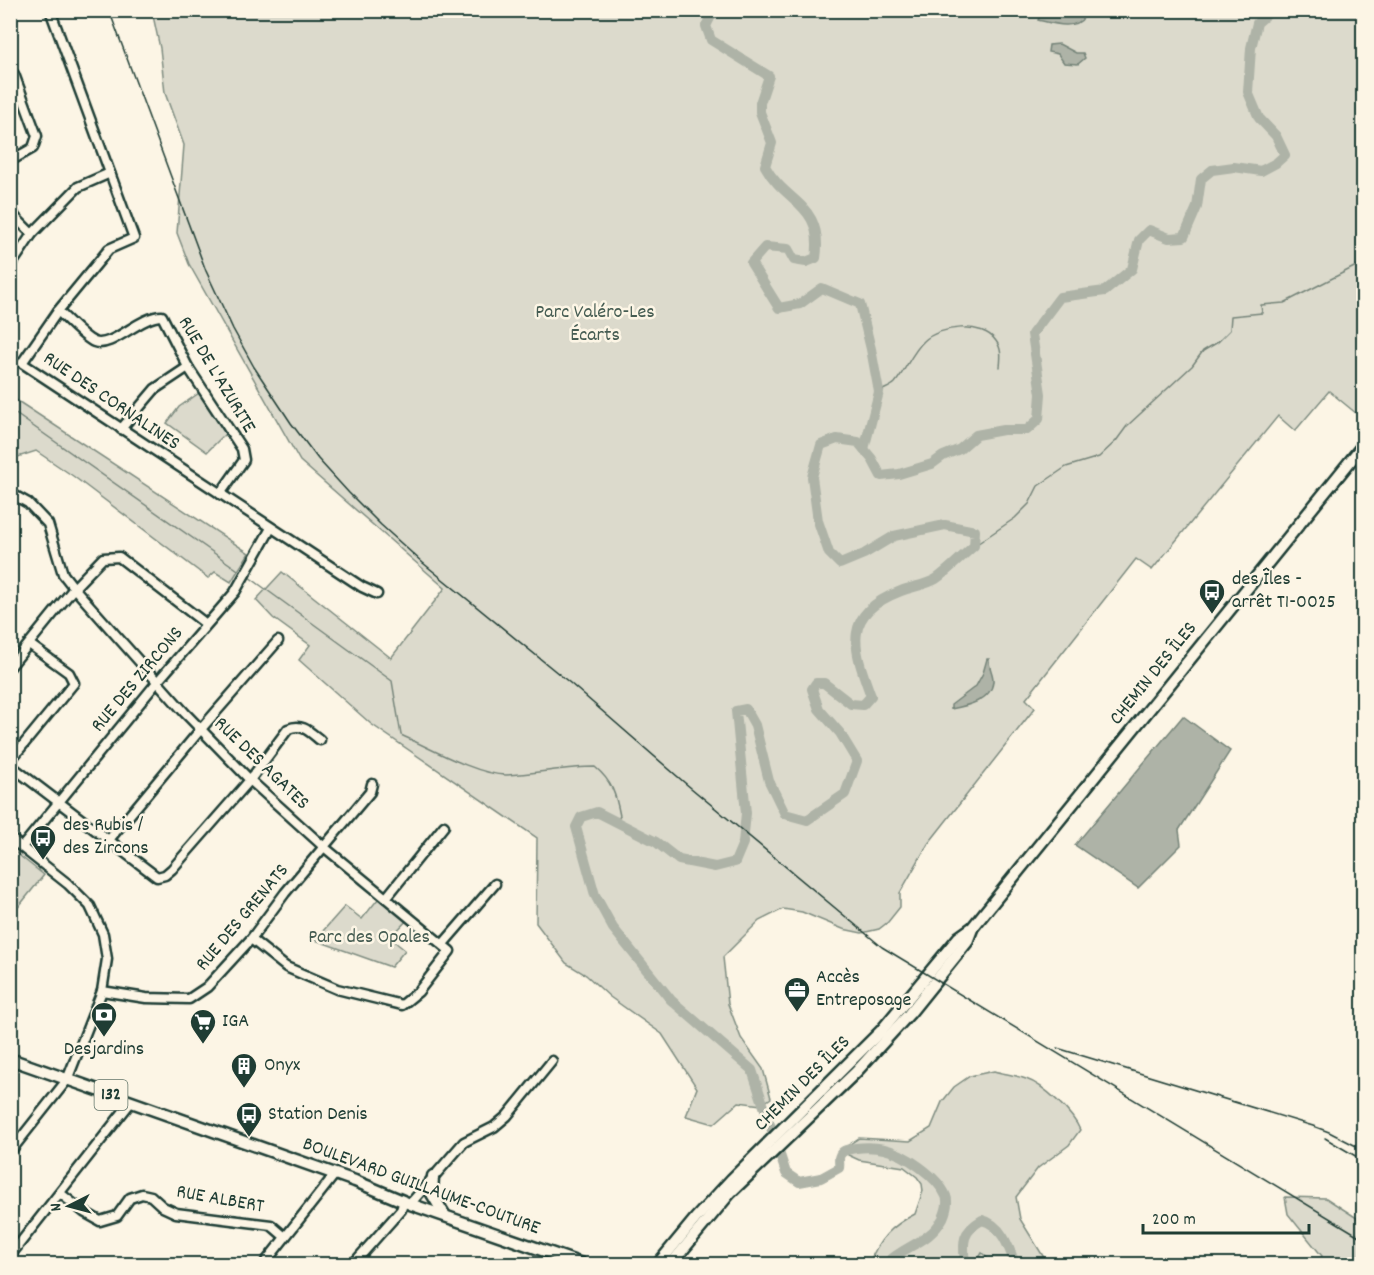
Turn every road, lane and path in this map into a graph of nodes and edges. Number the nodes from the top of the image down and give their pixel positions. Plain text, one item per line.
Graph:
1 (50, 10) edge
2 (10, 72) edge
3 (10, 161) edge
4 (110, 173) junction
5 (10, 207) edge
6 (32, 234) junction
7 (10, 267) edge
8 (58, 311) junction
9 (188, 367) junction
10 (121, 429) junction
11 (1364, 444) edge
12 (10, 493) edge
13 (220, 494) junction
14 (271, 528) junction
15 (74, 588) junction
16 (377, 594) dead end
17 (206, 624) junction
18 (278, 640) dead end
19 (29, 644) junction
20 (10, 667) edge
21 (158, 681) junction
22 (201, 729) junction
23 (320, 740) dead end
24 (10, 763) edge
25 (250, 780) junction
26 (372, 784) dead end
27 (58, 802) junction
28 (444, 826) dead end
29 (10, 838) edge
30 (108, 842) junction
31 (22, 847) junction
32 (324, 847) junction
33 (495, 884) dead end
34 (386, 898) junction
35 (251, 939) junction
36 (443, 944) junction
37 (102, 991) junction
38 (10, 1059) edge
39 (552, 1061) dead end
40 (67, 1080) junction
41 (131, 1102) junction
42 (10, 1152) edge
43 (764, 1153) junction
44 (335, 1174) junction
45 (433, 1176) junction
46 (61, 1194) junction
47 (407, 1202) junction
48 (444, 1214) junction
49 (285, 1237) junction
50 (10, 1259) edge
51 (264, 1264) edge
52 (353, 1264) edge
53 (582, 1264) edge
54 (658, 1264) edge
55 (671, 1264) edge

1 - 4 street, RUE DES CORNALINES
2 - 3 street
4 - 6 street
4 - 8 street, RUE DES CORNALINES
5 - 6 street
6 - 7 street
8 - 9 street, RUE DE L'AZURITE
8 - 10 street, RUE DES CORNALINES
9 - 10 street
9 - 13 street, RUE DE L'AZURITE
10 - 13 street, RUE DES CORNALINES
11 - 43 main road, CHEMIN DES ÎLES
12 - 15 street, RUE DES AGATES
13 - 14 street, RUE DES CORNALINES
14 - 16 street, RUE DES CORNALINES
14 - 17 street, RUE DES ZIRCONS
15 - 17 street
15 - 19 street
15 - 21 street, RUE DES AGATES
17 - 21 street, RUE DES ZIRCONS
18 - 22 street
19 - 20 street
19 - 24 street
21 - 22 street, RUE DES AGATES
21 - 27 street, RUE DES ZIRCONS
22 - 25 street, RUE DES AGATES
22 - 30 street
23 - 25 street
24 - 27 street
25 - 30 street
25 - 32 street, RUE DES AGATES
26 - 32 street, RUE DES GRENATS
27 - 30 street
27 - 31 street, RUE DES ZIRCONS
28 - 34 street
29 - 31 street
31 - 37 street
32 - 34 street, RUE DES AGATES
32 - 35 street, RUE DES GRENATS
33 - 36 street
34 - 36 street, RUE DES AGATES
35 - 36 street
35 - 37 street, RUE DES GRENATS
37 - 40 street
38 - 40 main road, BOULEVARD GUILLAUME-COUTURE / 132
39 - 45 street
40 - 41 main road, BOULEVARD GUILLAUME-COUTURE / 132
40 - 42 street
41 - 44 main road, BOULEVARD GUILLAUME-COUTURE / 132
41 - 46 street
43 - 54 main road, CHEMIN DES ÎLES
43 - 55 main road, CHEMIN DES ÎLES
44 - 47 main road, BOULEVARD GUILLAUME-COUTURE / 132
44 - 49 street
45 - 47 street
45 - 48 main road
46 - 49 street, RUE ALBERT
46 - 50 street
47 - 48 main road, BOULEVARD GUILLAUME-COUTURE / 132
47 - 52 street
48 - 53 main road, BOULEVARD GUILLAUME-COUTURE / 132
49 - 51 street

